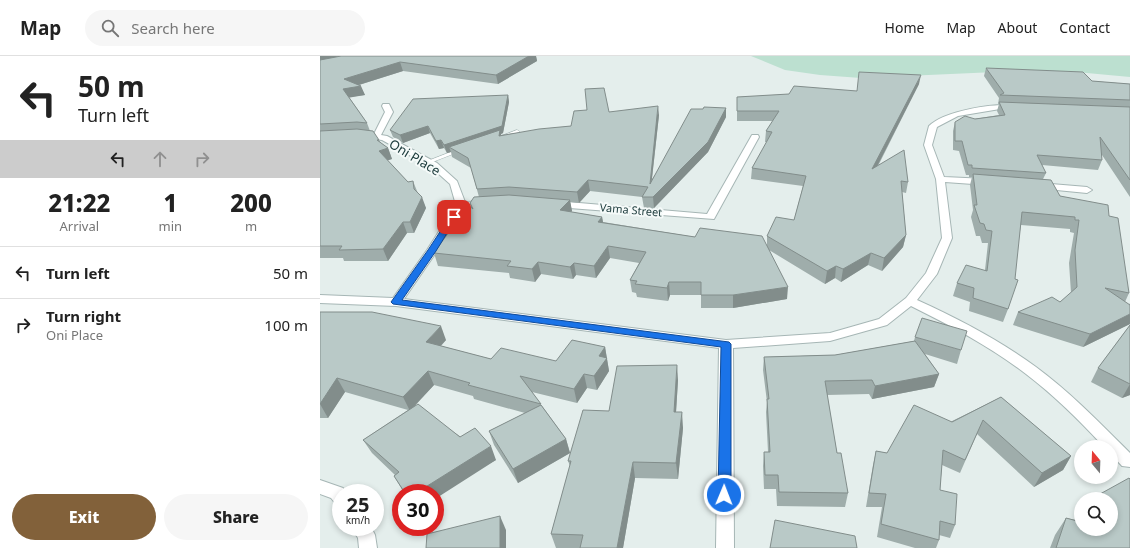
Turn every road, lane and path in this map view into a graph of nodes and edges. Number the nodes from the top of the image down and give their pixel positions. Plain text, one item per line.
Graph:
1 (386, 106) dead end
2 (1023, 108) edge
3 (517, 132) edge
4 (353, 136) edge
5 (377, 136) junction
6 (754, 137) dead end
7 (497, 138) edge
8 (471, 146) edge
9 (428, 162) junction
10 (940, 179) junction
11 (994, 183) edge
12 (1033, 186) edge
13 (1087, 190) dead end
14 (498, 203) edge
15 (548, 204) edge
16 (461, 205) junction
17 (320, 299) edge
18 (910, 301) junction
19 (396, 302) junction
20 (726, 344) junction
21 (1128, 461) dead end
22 (320, 487) edge
23 (332, 491) edge
24 (366, 536) edge
25 (368, 548) edge
26 (725, 548) edge

1 - 5 street
2 - 10 street
3 - 7 lane
4 - 5 street
5 - 9 street, Oni Place
6 - 15 street, Vama Street
8 - 9 lane
9 - 16 street, Oni Place
10 - 11 street
10 - 18 street
12 - 13 street
14 - 16 street
16 - 19 street
17 - 19 street
18 - 20 street
18 - 21 street
19 - 20 street
20 - 26 street
22 - 23 street
24 - 25 street

